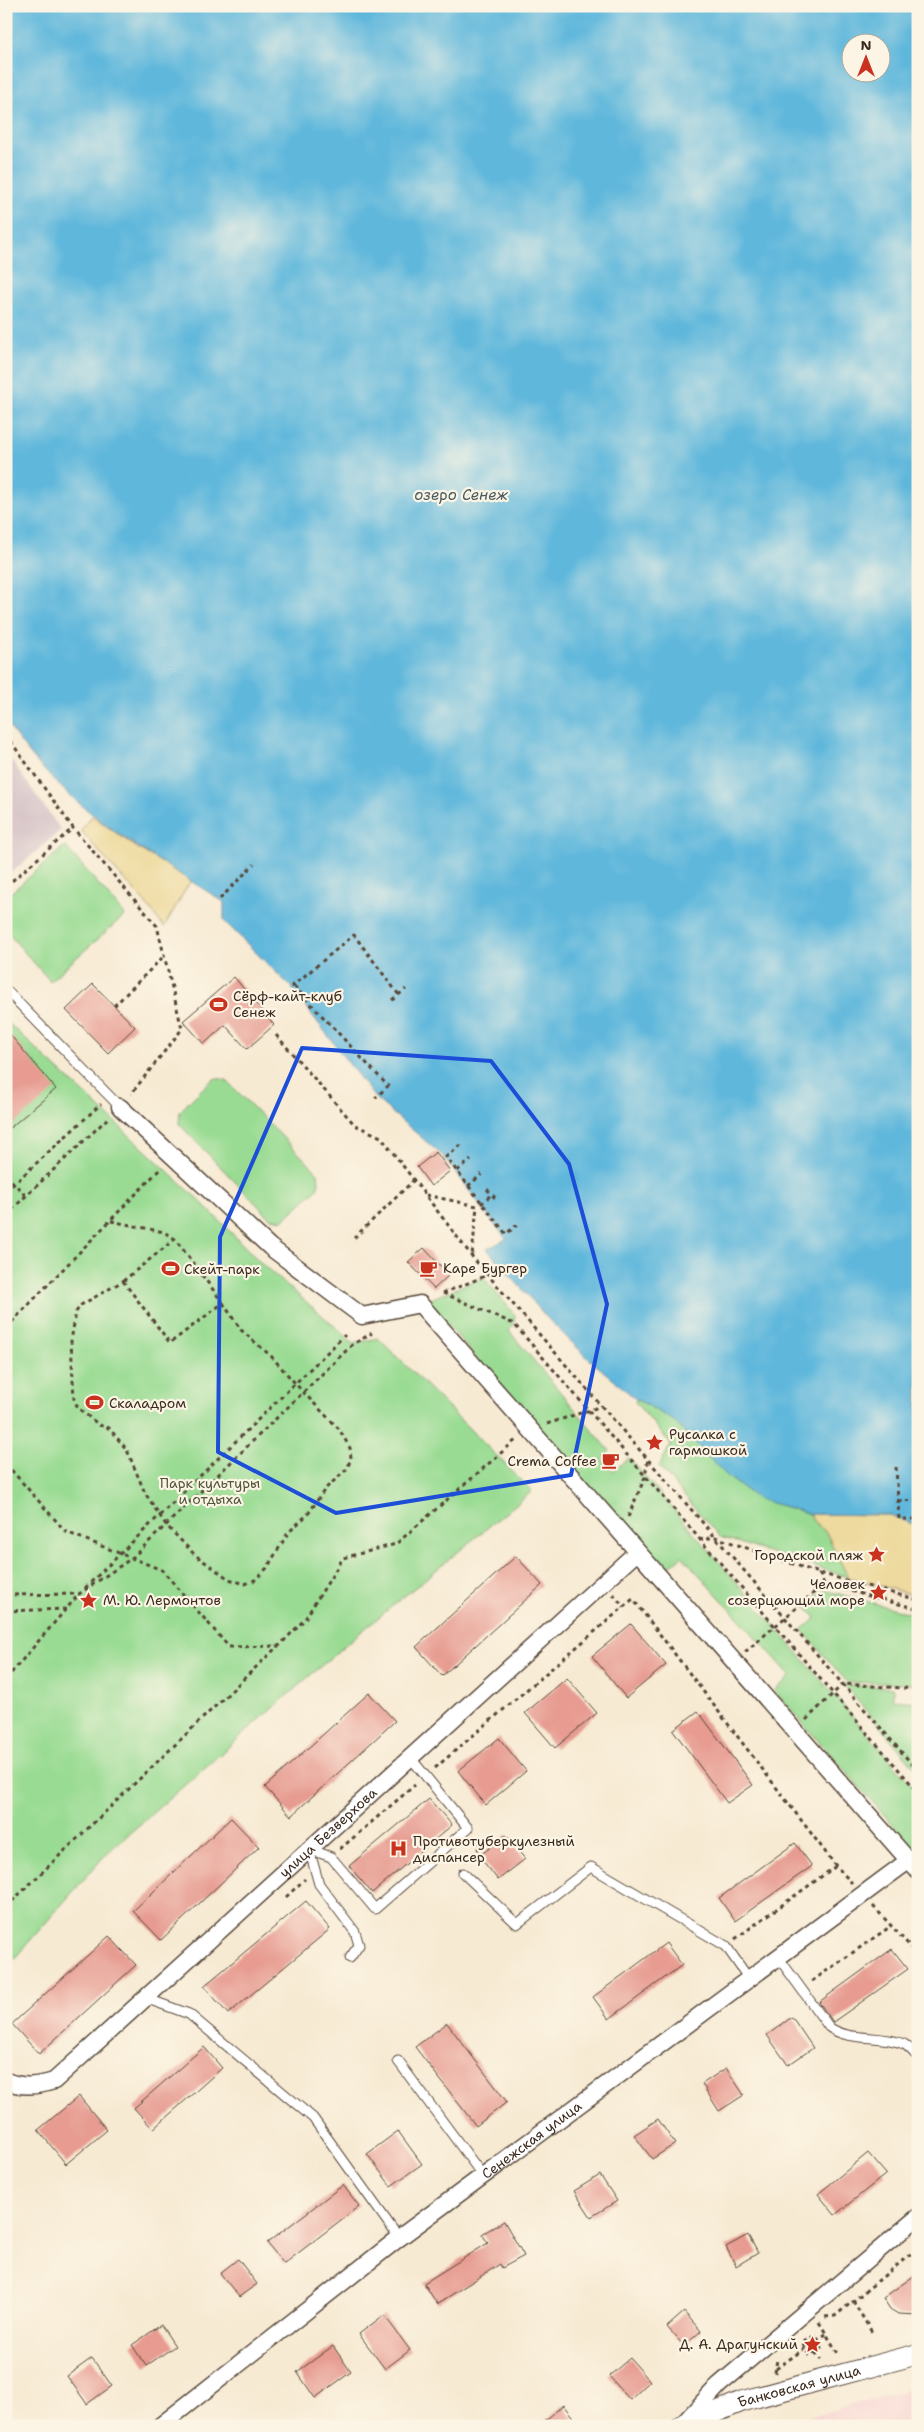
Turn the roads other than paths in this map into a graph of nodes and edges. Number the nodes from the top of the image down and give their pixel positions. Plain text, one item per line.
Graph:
1 (6, 990) edge
2 (115, 1102) joint
3 (637, 1552) junction
4 (410, 1757) junction
5 (309, 1849) junction
6 (913, 1866) edge
7 (462, 1873) road end
8 (778, 1957) junction
9 (350, 1958) dead end
10 (749, 1979) junction
11 (145, 1998) junction
12 (918, 2058) edge
13 (398, 2061) dead end
14 (6, 2081) edge
15 (483, 2176) junction
16 (918, 2217) edge
17 (399, 2238) junction
18 (918, 2354) edge
19 (160, 2426) edge
20 (682, 2426) edge

1 - 2 lane
2 - 3 street
3 - 4 street, улица Безверхова
3 - 6 street
4 - 5 street, улица Безверхова
4 - 5 lane
5 - 9 lane
5 - 11 street, улица Безверхова
6 - 8 street, Сенежская улица
7 - 10 lane
8 - 10 street, Сенежская улица
8 - 12 lane
10 - 15 street, Сенежская улица
11 - 14 street, улица Безверхова
11 - 17 lane
13 - 15 lane
15 - 17 street, Сенежская улица
16 - 20 street
17 - 19 street, Сенежская улица
18 - 20 street, Банковская улица

